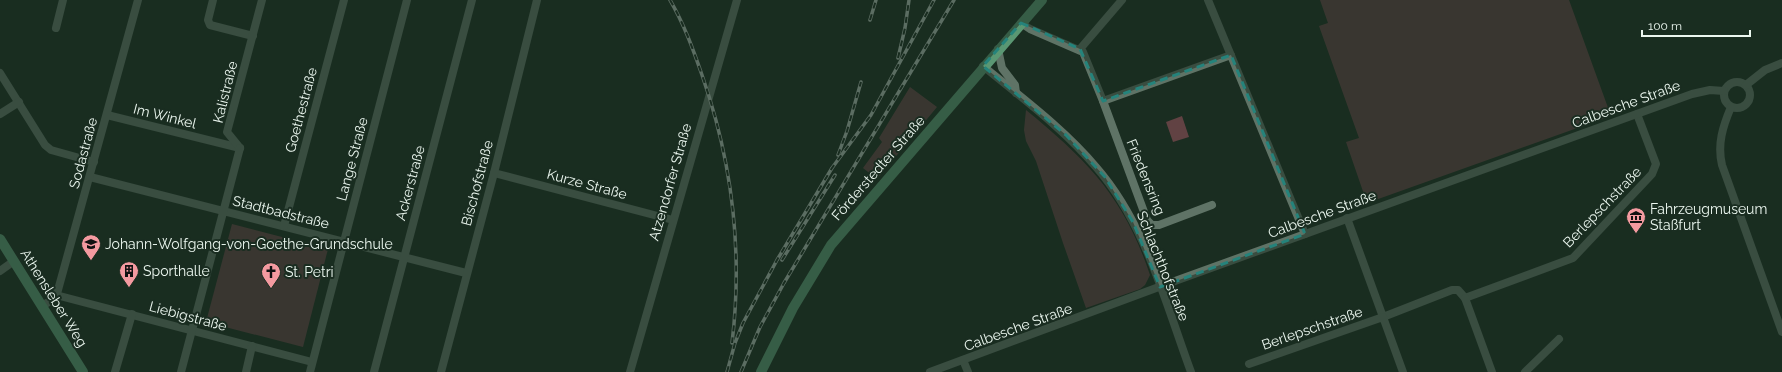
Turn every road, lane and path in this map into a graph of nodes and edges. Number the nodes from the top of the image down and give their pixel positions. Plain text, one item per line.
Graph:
1 (64, 0) edge
2 (138, 0) edge
3 (213, 0) edge
4 (262, 0) edge
5 (344, 0) edge
6 (407, 0) edge
7 (472, 0) edge
8 (537, 0) edge
9 (737, 0) edge
10 (1042, 0) edge
11 (1122, 0) edge
12 (1208, 0) edge
13 (1021, 23) junction
14 (56, 28) dead end
15 (252, 36) junction
16 (998, 49) junction
17 (1080, 50) junction
18 (1231, 55) junction
19 (1782, 63) edge
20 (983, 66) junction
21 (0, 73) edge
22 (1746, 85) junction
23 (1724, 91) junction
24 (1016, 93) junction
25 (1102, 101) junction
26 (19, 102) junction
27 (1731, 106) junction
28 (0, 114) edge
29 (1637, 114) junction
30 (107, 115) junction
31 (240, 148) junction
32 (94, 162) junction
33 (494, 173) junction
34 (90, 176) junction
35 (1212, 205) dead end
36 (223, 211) junction
37 (1348, 218) junction
38 (673, 220) junction
39 (284, 226) junction
40 (1305, 234) junction
41 (0, 239) edge
42 (344, 242) junction
43 (403, 257) junction
44 (14, 261) junction
45 (0, 272) edge
46 (466, 273) junction
47 (1160, 287) junction
48 (56, 295) junction
49 (1465, 298) junction
50 (42, 306) junction
51 (132, 314) junction
52 (1383, 317) junction
53 (192, 330) junction
54 (1782, 332) edge
55 (1559, 338) dead end
56 (252, 346) junction
57 (964, 360) junction
58 (312, 362) junction
59 (1249, 364) dead end
60 (84, 372) edge
61 (115, 372) edge
62 (181, 372) edge
63 (246, 372) edge
64 (310, 372) edge
65 (374, 372) edge
66 (440, 372) edge
67 (630, 372) edge
68 (761, 372) edge
69 (930, 372) edge
70 (968, 372) edge
71 (1191, 372) edge
72 (1403, 372) edge
73 (1492, 372) edge
74 (1525, 372) edge

1 - 14 street
2 - 30 street, Sodastraße
3 - 15 street
4 - 15 street, Kalistraße
5 - 39 street, Goethestraße
6 - 42 street, Lange Straße
7 - 43 street, Ackerstraße
8 - 33 street, Bischofstraße
9 - 38 street, Atzendorfer Straße
10 - 13 main road, Förderstedter Straße
11 - 17 street
12 - 18 street
13 - 16 main road, Förderstedter Straße
13 - 17 street
15 - 31 street, Kalistraße
16 - 20 main road, Förderstedter Straße
16 - 24 street, Schlachthofstraße
17 - 25 street, Friedensring
18 - 25 street
18 - 40 street
19 - 22 street
20 - 24 street, Schlachthofstraße
20 - 68 main road, Förderstedter Straße
21 - 26 street
22 - 23 street
22 - 27 street
23 - 27 street
23 - 29 street, Calbesche Straße
24 - 47 street, Schlachthofstraße
25 - 35 street, Friedensring
26 - 28 street
26 - 32 street
27 - 54 street
29 - 37 street, Calbesche Straße
29 - 49 street, Berlepschstraße
30 - 31 street, Im Winkel
30 - 32 street, Sodastraße
31 - 36 street
32 - 34 street, Sodastraße
33 - 38 street, Kurze Straße
33 - 46 street, Bischofstraße
34 - 36 street, Stadtbadstraße
34 - 48 street, Sodastraße
36 - 39 street, Stadtbadstraße
36 - 53 street
37 - 40 street, Calbesche Straße
37 - 52 street, Berlepschstraße
38 - 67 street, Atzendorfer Straße
39 - 42 street, Stadtbadstraße
40 - 47 street, Calbesche Straße
41 - 44 main road, Athensleber Weg
42 - 43 street, Stadtbadstraße
42 - 58 street, Lange Straße
43 - 46 street, Stadtbadstraße
43 - 65 street, Ackerstraße
44 - 45 street
44 - 50 main road, Athensleber Weg
46 - 66 street, Bischofstraße
47 - 57 street, Calbesche Straße
47 - 71 street, Schlachthofstraße
48 - 50 street
48 - 51 street, Liebigstraße
49 - 52 street, Berlepschstraße
49 - 73 street
50 - 60 main road, Athensleber Weg
51 - 53 street, Liebigstraße
51 - 61 street
52 - 59 street, Berlepschstraße
52 - 72 street, Berlepschstraße
53 - 56 street, Liebigstraße
53 - 62 street
55 - 74 street
56 - 58 street, Liebigstraße
56 - 63 street
57 - 69 street, Calbesche Straße
57 - 70 street
58 - 64 street, Lange Straße

